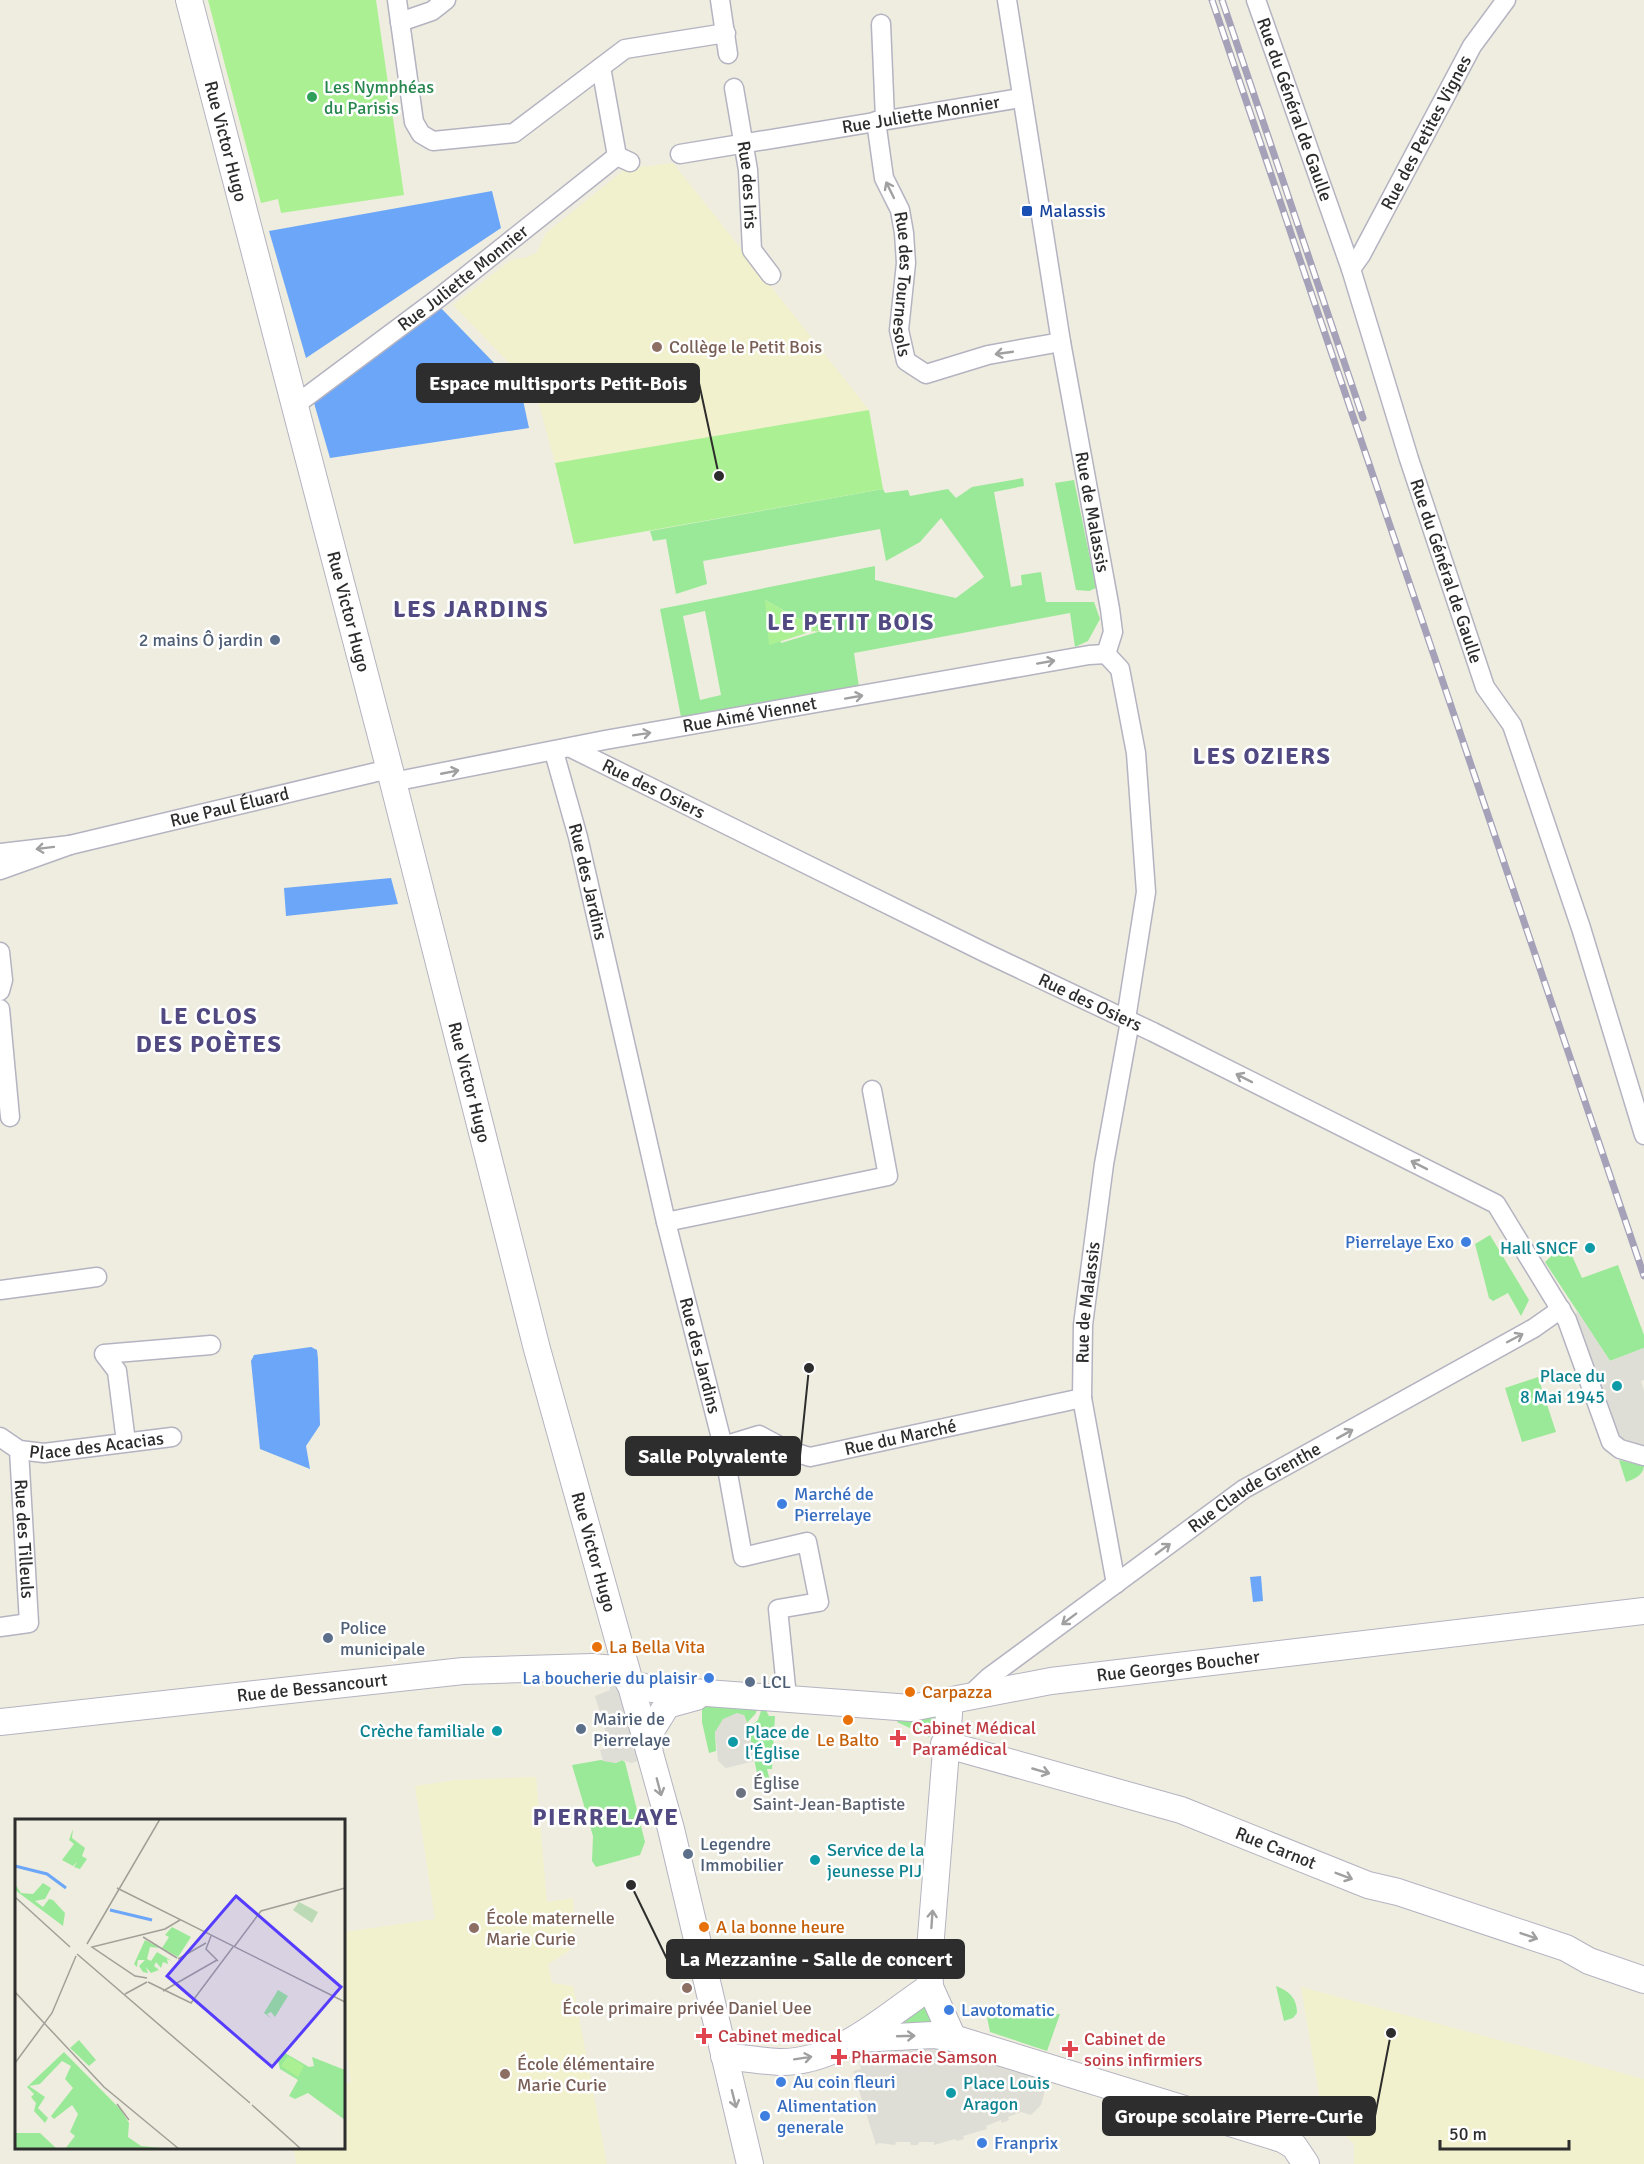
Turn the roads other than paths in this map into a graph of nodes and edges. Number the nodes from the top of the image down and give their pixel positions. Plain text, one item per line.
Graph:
1 (189, 0) edge
2 (397, 0) edge
3 (446, 0) edge
4 (720, 0) edge
5 (1007, 0) edge
6 (1256, 0) edge
7 (1506, 0) edge
8 (400, 22) junction
9 (882, 24) dead end
10 (726, 33) junction
11 (728, 54) dead end
12 (601, 67) junction
13 (734, 88) dead end
14 (1021, 98) junction
15 (881, 120) junction
16 (744, 144) junction
17 (680, 154) dead end
18 (1351, 268) junction
19 (771, 274) dead end
20 (1061, 342) junction
21 (294, 406) junction
22 (1106, 654) junction
23 (562, 750) junction
24 (391, 776) junction
25 (70, 845) junction
26 (0, 853) edge
27 (0, 870) edge
28 (0, 952) edge
29 (0, 991) edge
30 (0, 1009) edge
31 (1128, 1020) junction
32 (873, 1090) dead end
33 (10, 1117) dead end
34 (1644, 1135) edge
35 (666, 1222) junction
36 (97, 1277) dead end
37 (0, 1290) edge
38 (1561, 1309) junction
39 (211, 1345) dead end
40 (1082, 1398) junction
41 (0, 1437) edge
42 (172, 1437) dead end
43 (126, 1443) junction
44 (723, 1446) junction
45 (19, 1450) junction
46 (1644, 1456) edge
47 (1116, 1584) junction
48 (1644, 1611) edge
49 (0, 1627) edge
50 (627, 1677) junction
51 (711, 1693) junction
52 (787, 1697) junction
53 (959, 1698) junction
54 (0, 1722) edge
55 (944, 1744) junction
56 (649, 1750) junction
57 (1644, 1980) edge
58 (930, 1987) junction
59 (953, 2038) junction
60 (859, 2039) junction
61 (724, 2056) junction
62 (750, 2164) edge
63 (1306, 2164) edge

1 - 21 street, Rue Victor Hugo
2 - 8 street
3 - 8 street
4 - 10 street
5 - 14 street, Rue de Malassis
6 - 18 street, Rue du Général de Gaulle
7 - 18 street, Rue des Petites Vignes
8 - 12 street
9 - 15 street, Rue des Tournesols
10 - 11 street
10 - 12 street
12 - 21 street, Rue Juliette Monnier
13 - 16 street, Rue des Iris
14 - 15 street, Rue Juliette Monnier
14 - 20 street, Rue de Malassis
15 - 16 street, Rue Juliette Monnier
20 -> 15 street, Rue des Tournesols
16 - 17 street, Rue Juliette Monnier
16 - 19 street, Rue des Iris
18 - 34 street, Rue du Général de Gaulle
20 - 22 street, Rue de Malassis
21 - 24 street, Rue Victor Hugo
23 -> 22 street, Rue Aimé Viennet
22 - 31 street, Rue de Malassis
24 -> 23 street, Rue Aimé Viennet
23 - 31 street, Rue des Osiers
23 - 35 street, Rue des Jardins
24 - 25 street, Rue Paul Éluard
24 - 50 street, Rue Victor Hugo
25 -> 26 street, Rue Paul Éluard
25 - 27 street, Rue Paul Éluard
28 - 29 street
30 - 33 street
38 -> 31 street, Rue des Osiers
31 - 40 street, Rue de Malassis
32 - 35 street
35 - 44 street, Rue des Jardins
36 - 37 street
38 - 46 street
47 -> 38 street, Rue Claude Grenthe
39 - 43 street
40 - 44 street, Rue du Marché
40 - 47 street, Rue de Malassis
41 - 45 street
42 - 43 street, Place des Acacias
43 - 45 street, Place des Acacias
44 - 52 street, Rue des Jardins
45 - 49 street, Rue des Tilleuls
47 -> 53 street, Rue Claude Grenthe
48 - 53 street, Rue Georges Boucher
50 - 51 street, Rue Georges Boucher
50 - 54 street, Rue de Bessancourt
50 - 56 street, Rue Victor Hugo
51 - 52 street, Rue Georges Boucher
51 - 56 street, Rue Georges Boucher
52 - 53 street, Rue Georges Boucher
53 - 55 street
55 -> 57 street, Rue Carnot
58 -> 55 street
56 -> 61 street, Rue Victor Hugo
58 - 59 street
58 - 60 street
60 -> 59 street
59 - 63 street
61 -> 60 street
61 -> 62 street, Rue Victor Hugo

